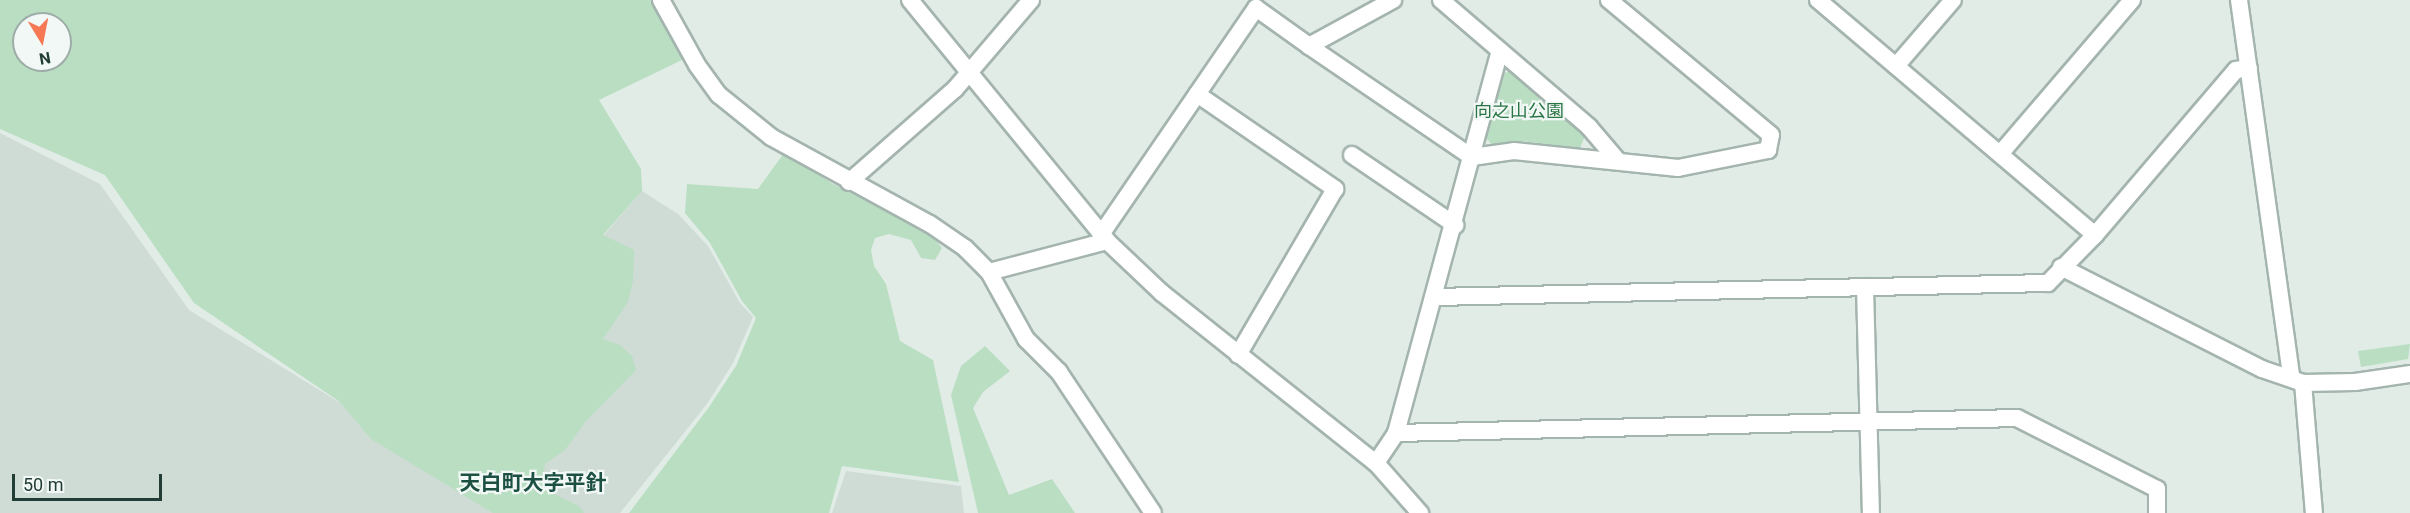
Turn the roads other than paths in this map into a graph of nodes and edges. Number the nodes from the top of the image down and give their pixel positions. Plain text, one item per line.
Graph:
1 (661, 0) edge
2 (910, 0) edge
3 (1031, 0) edge
4 (1393, 0) edge
5 (1441, 0) edge
6 (1609, 0) edge
7 (1818, 0) edge
8 (1953, 0) edge
9 (2132, 0) edge
10 (2239, 0) edge
11 (1262, 4) edge
12 (1309, 46) junction
13 (1500, 51) junction
14 (1896, 66) junction
15 (2249, 68) junction
16 (969, 74) junction
17 (1197, 94) junction
18 (2000, 154) junction
19 (1352, 155) dead end
20 (1472, 157) junction
21 (1618, 161) junction
22 (849, 182) junction
23 (1455, 225) junction
24 (2096, 235) junction
25 (1105, 237) junction
26 (2061, 267) junction
27 (989, 272) junction
28 (1865, 287) junction
29 (1435, 297) junction
30 (1238, 355) junction
31 (2410, 374) edge
32 (2297, 380) junction
33 (1869, 422) junction
34 (1396, 433) junction
35 (1376, 463) junction
36 (1154, 513) edge
37 (1420, 513) edge
38 (1871, 513) edge
39 (2157, 513) edge
40 (2314, 513) edge

1 - 22 street
2 - 16 street
3 - 16 street
4 - 12 street
5 - 13 street
6 - 21 street
7 - 14 street
8 - 14 street
9 - 18 street
10 - 15 street
11 - 12 street
11 - 17 street
12 - 20 street
13 - 20 street
13 - 21 street
14 - 18 street
15 - 24 street
15 - 32 street
16 - 22 street
16 - 25 street
17 - 25 street
17 - 30 street
18 - 24 street
19 - 23 street
20 - 21 street
20 - 23 street
22 - 27 street
23 - 29 street
24 - 26 street
25 - 27 street
25 - 30 street
26 - 28 street
26 - 32 street
27 - 36 street
28 - 29 street
28 - 33 street
29 - 34 street
30 - 35 street
31 - 32 street
32 - 40 street
33 - 34 street
33 - 38 street
33 - 39 street
34 - 35 street
35 - 37 street

